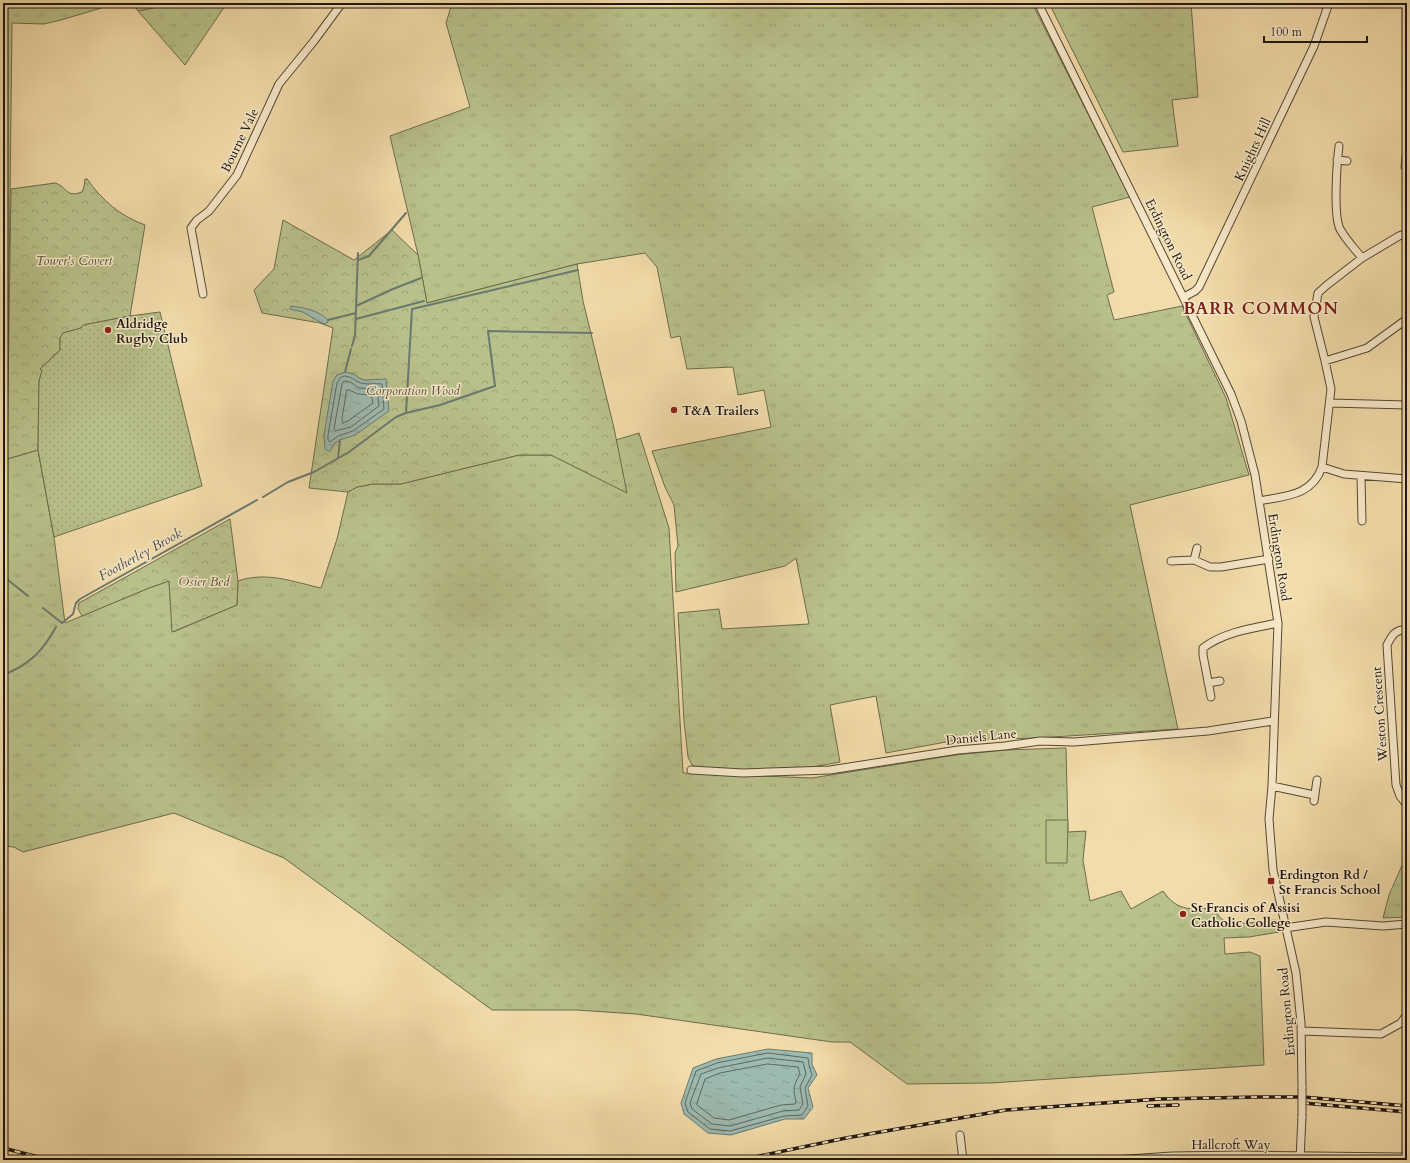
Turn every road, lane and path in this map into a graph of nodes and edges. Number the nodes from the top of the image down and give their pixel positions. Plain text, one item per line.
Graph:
1 (342, 3) edge
2 (1038, 3) edge
3 (1329, 3) edge
4 (1339, 146) dead end
5 (1407, 149) edge
6 (1337, 160) junction
7 (1347, 161) dead end
8 (1405, 167) dead end
9 (1407, 233) edge
10 (1362, 258) junction
11 (204, 294) dead end
12 (1184, 298) junction
13 (1407, 319) edge
14 (1325, 361) junction
15 (1330, 403) junction
16 (1407, 405) edge
17 (1322, 467) junction
18 (1361, 476) junction
19 (1407, 478) edge
20 (1259, 501) junction
21 (1362, 521) dead end
22 (1197, 548) dead end
23 (1269, 559) junction
24 (1194, 560) junction
25 (1171, 561) dead end
26 (1278, 623) junction
27 (1407, 629) edge
28 (1220, 681) dead end
29 (1208, 683) junction
30 (1211, 697) dead end
31 (1274, 720) junction
32 (691, 770) dead end
33 (1317, 780) dead end
34 (1272, 786) junction
35 (1407, 805) edge
36 (1407, 924) edge
37 (1286, 928) junction
38 (1407, 1014) edge
39 (1302, 1031) junction
40 (960, 1134) dead end
41 (1300, 1158) edge
42 (1398, 1158) edge
43 (963, 1160) edge
44 (1114, 1160) edge

1 - 11 street, Bourne Vale
2 - 12 street, Erdington Road
3 - 12 street, Knights Hill
4 - 6 street
5 - 8 street
6 - 7 street
6 - 10 street
9 - 10 street
10 - 14 street
12 - 20 street, Erdington Road
13 - 14 street
14 - 15 street
15 - 16 street
15 - 17 street
17 - 18 street
17 - 20 street
18 - 19 street
18 - 21 street
20 - 23 street, Erdington Road
22 - 24 street
23 - 24 street
23 - 26 street, Erdington Road
24 - 25 street
26 - 29 street
26 - 31 street, Erdington Road
27 - 35 street, Weston Crescent
28 - 29 street
29 - 30 street
31 - 32 street, Daniels Lane
31 - 34 street, Erdington Road
33 - 34 street
34 - 37 street, Erdington Road
36 - 37 street
37 - 39 street, Erdington Road
38 - 39 street
39 - 41 street, Erdington Road, bridge
40 - 43 street
41 - 42 street, Hallcroft Way
41 - 44 street, Hallcroft Way

